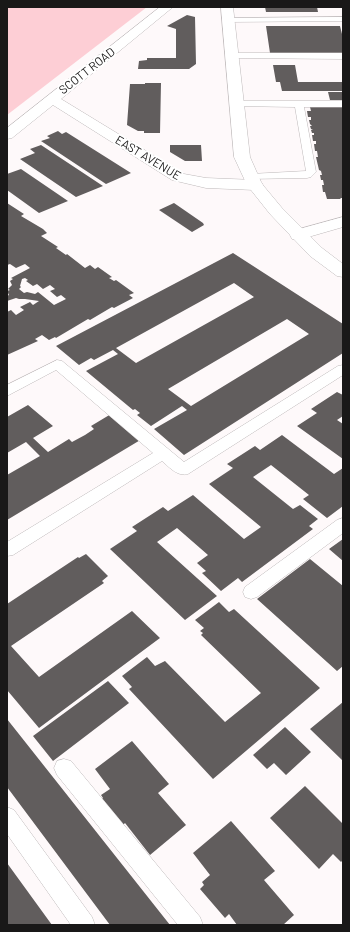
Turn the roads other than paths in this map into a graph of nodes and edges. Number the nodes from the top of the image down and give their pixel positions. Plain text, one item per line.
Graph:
1 (167, 7) edge
2 (227, 7) edge
3 (343, 19) edge
4 (228, 20) junction
5 (232, 56) junction
6 (343, 56) edge
7 (52, 99) junction
8 (237, 104) junction
9 (299, 104) junction
10 (343, 104) edge
11 (7, 135) edge
12 (253, 181) junction
13 (343, 222) edge
14 (298, 235) junction
15 (343, 272) edge
16 (343, 369) edge
17 (7, 391) edge
18 (163, 454) junction
19 (343, 524) edge
20 (7, 550) edge
21 (251, 592) dead end
22 (64, 768) dead end
23 (7, 817) edge
24 (84, 925) edge
25 (192, 925) edge

1 - 7 street, SCOTT ROAD
2 - 4 street
3 - 4 lane
4 - 5 street
5 - 6 lane
5 - 8 street
7 - 11 street, SCOTT ROAD
7 - 12 street, EAST AVENUE
8 - 9 lane
8 - 12 street
9 - 10 lane
9 - 12 lane
12 - 14 street
13 - 14 street
14 - 15 street
16 - 18 lane
17 - 18 lane
18 - 20 lane
19 - 21 lane
22 - 25 lane
23 - 24 lane

